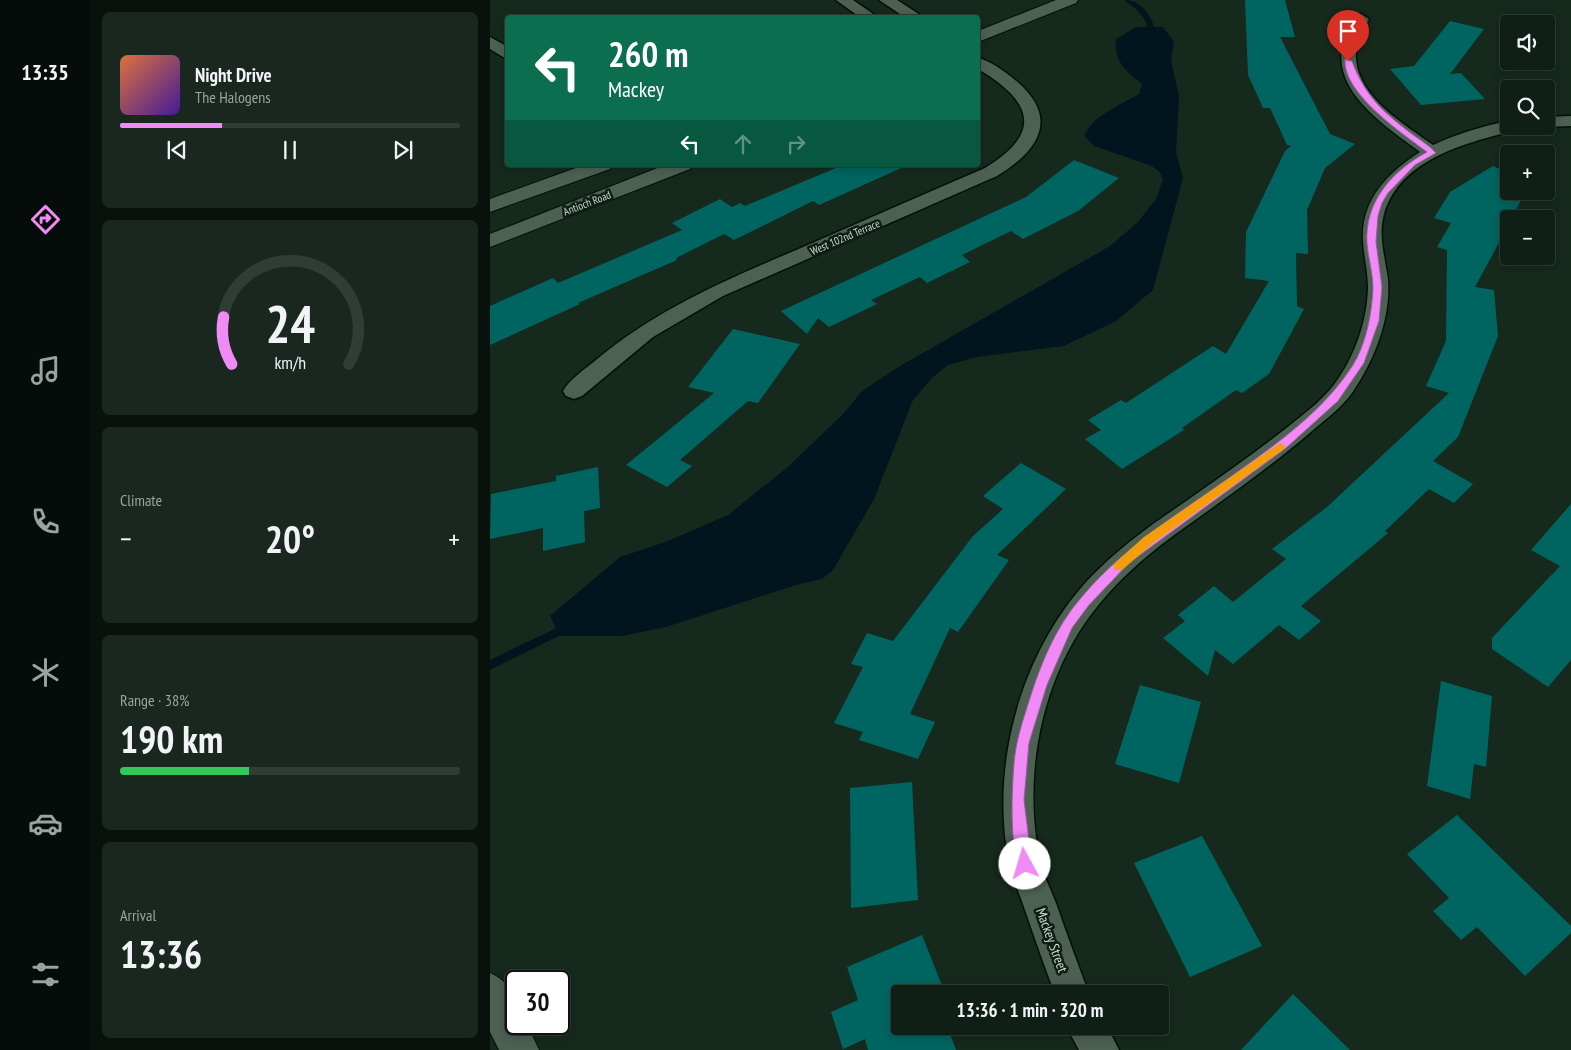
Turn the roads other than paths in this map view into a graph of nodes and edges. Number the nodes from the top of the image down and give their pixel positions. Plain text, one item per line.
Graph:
1 (844, 0) edge
2 (886, 0) edge
3 (1070, 0) edge
4 (867, 15) edge
5 (913, 15) edge
6 (1361, 19) dead end
7 (980, 37) edge
8 (490, 42) edge
9 (505, 53) edge
10 (980, 64) edge
11 (1571, 121) edge
12 (1555, 122) edge
13 (1500, 129) edge
14 (1432, 153) junction
15 (597, 167) edge
16 (678, 167) edge
17 (490, 206) edge
18 (490, 241) edge
19 (574, 391) dead end
20 (1069, 985) edge
21 (490, 992) edge
22 (520, 1050) edge

1 - 4 street
2 - 5 street
3 - 7 main road
6 - 14 street
8 - 9 street
10 - 19 street, West 102nd Terrace
11 - 12 street
13 - 14 street, Mackey Street
14 - 20 street, Mackey Street
15 - 17 main road
16 - 18 main road, Antioch Road
21 - 22 main road

